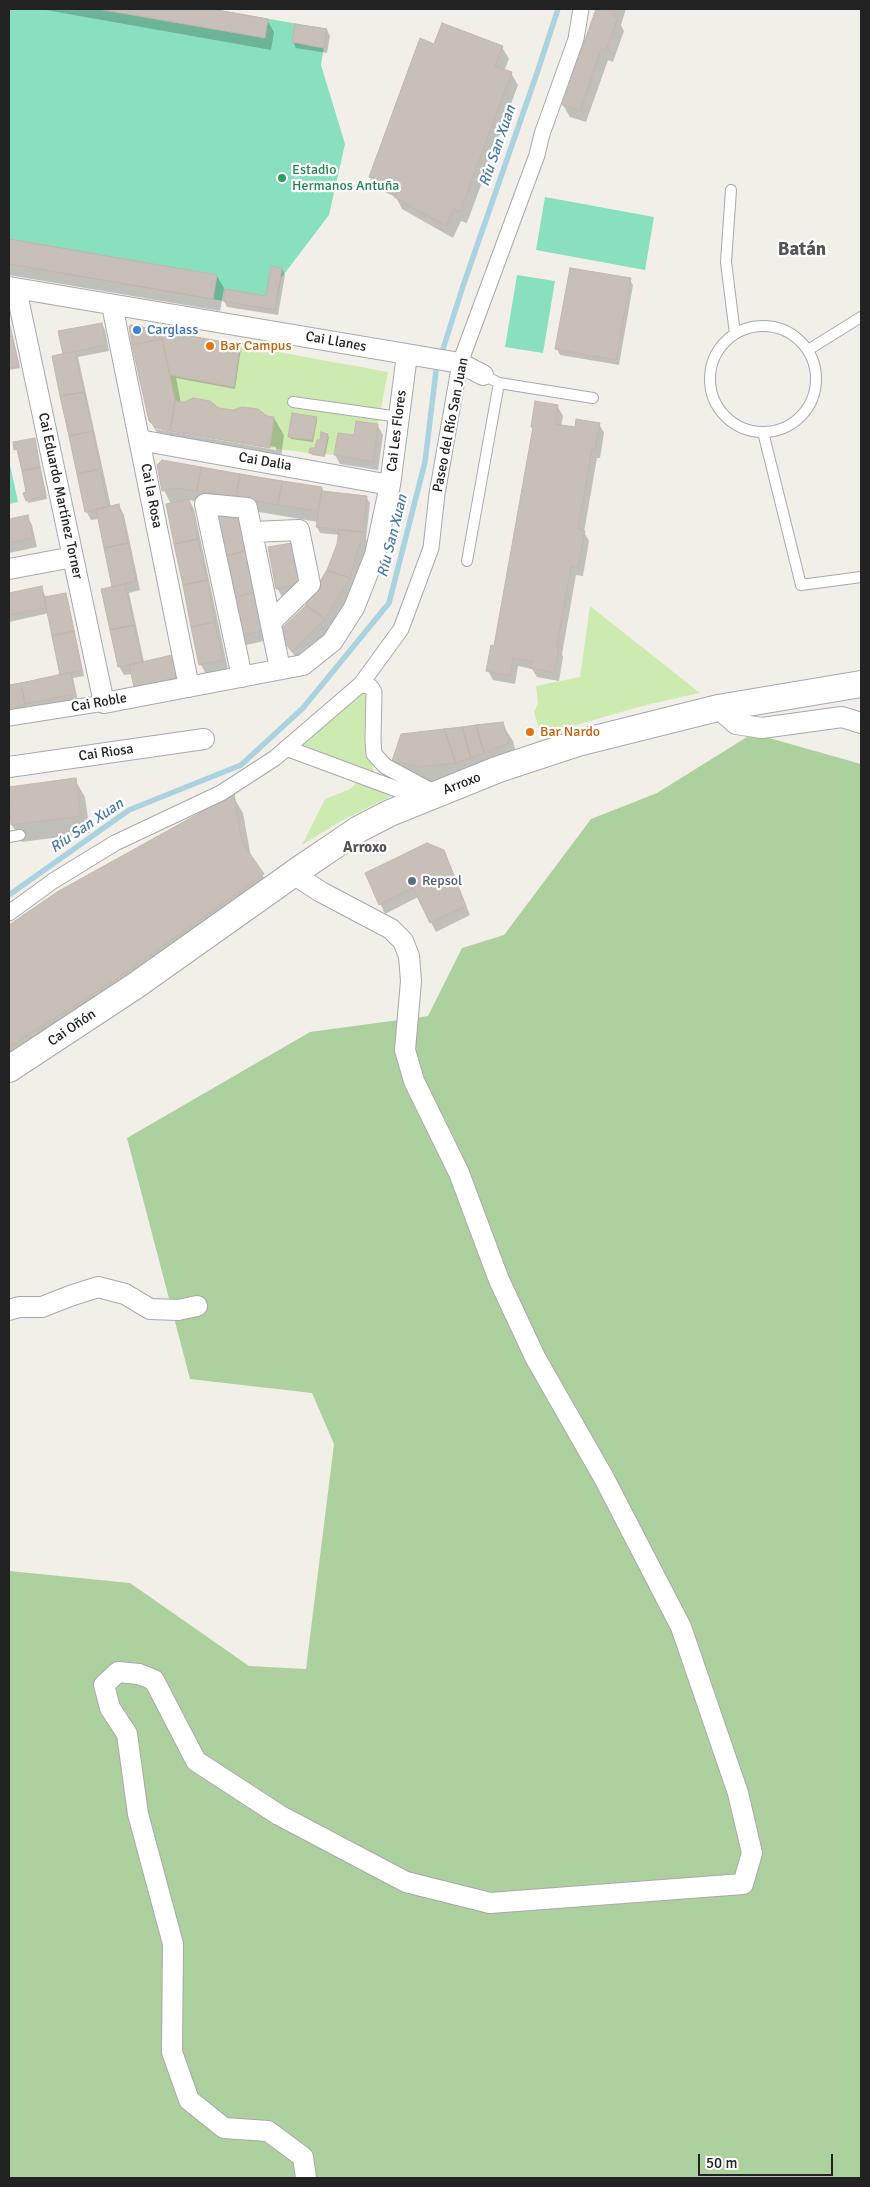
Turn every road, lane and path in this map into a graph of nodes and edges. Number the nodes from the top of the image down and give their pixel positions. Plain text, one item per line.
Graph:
1 (581, 9) edge
2 (731, 190) dead end
3 (12, 288) edge
4 (112, 305) junction
5 (861, 317) edge
6 (734, 334) junction
7 (808, 350) junction
8 (407, 354) junction
9 (460, 363) junction
10 (491, 379) junction
11 (593, 398) dead end
12 (293, 402) dead end
13 (399, 418) junction
14 (763, 432) junction
15 (139, 440) junction
16 (390, 484) junction
17 (252, 532) junction
18 (73, 557) junction
19 (467, 561) dead end
20 (9, 569) edge
21 (861, 577) edge
22 (271, 622) junction
23 (280, 669) junction
24 (238, 677) junction
25 (361, 684) junction
26 (861, 684) edge
27 (189, 687) junction
28 (104, 703) junction
29 (718, 708) junction
30 (9, 718) edge
31 (861, 723) edge
32 (204, 738) dead end
33 (286, 748) junction
34 (9, 767) edge
35 (428, 797) junction
36 (20, 835) dead end
37 (9, 837) edge
38 (293, 874) junction
39 (9, 913) edge
40 (135, 986) joint
41 (9, 1069) edge
42 (197, 1306) dead end
43 (9, 1310) edge
44 (306, 2178) edge

1 - 9 street, Paseo del Río San Juan
2 - 6 lane
3 - 4 street, Cai Llanes
3 - 18 street, Cai Eduardo Martínez Torner
4 - 8 street, Cai Llanes
4 - 15 street, Cai la Rosa
5 - 7 lane
6 - 7 lane
6 - 14 lane
7 - 14 lane
8 - 9 street, Cai Llanes
8 - 13 street, Cai Les Flores
9 - 10 street, Cai Llanes
9 - 25 street, Paseo del Río San Juan
10 - 11 lane
10 - 19 lane
12 - 13 lane
13 - 16 street, Cai Les Flores
14 - 21 lane
15 - 16 street, Cai Dalia
15 - 27 street, Cai la Rosa
16 - 23 street, Cai Les Flores
17 - 22 street
17 - 22 street
17 - 24 street
18 - 20 street
18 - 28 street, Cai Eduardo Martínez Torner
22 - 23 street
23 - 24 street, Cai Les Flores
24 - 27 street, Cai Les Flores
25 - 33 street, Paseo del Río San Juan
25 - 35 street
26 - 29 street, Arroxo
27 - 28 street, Cai Roble
28 - 30 street, Cai Roble
29 - 31 street
29 - 35 street, Arroxo
32 - 34 street, Cai Riosa
33 - 35 street
33 - 39 street, Paseo del Río San Juan
35 - 38 street, Arroxo
36 - 37 lane
38 - 40 street, Arroxo
38 - 44 street
40 - 41 street, Cai Oñón
42 - 43 street

